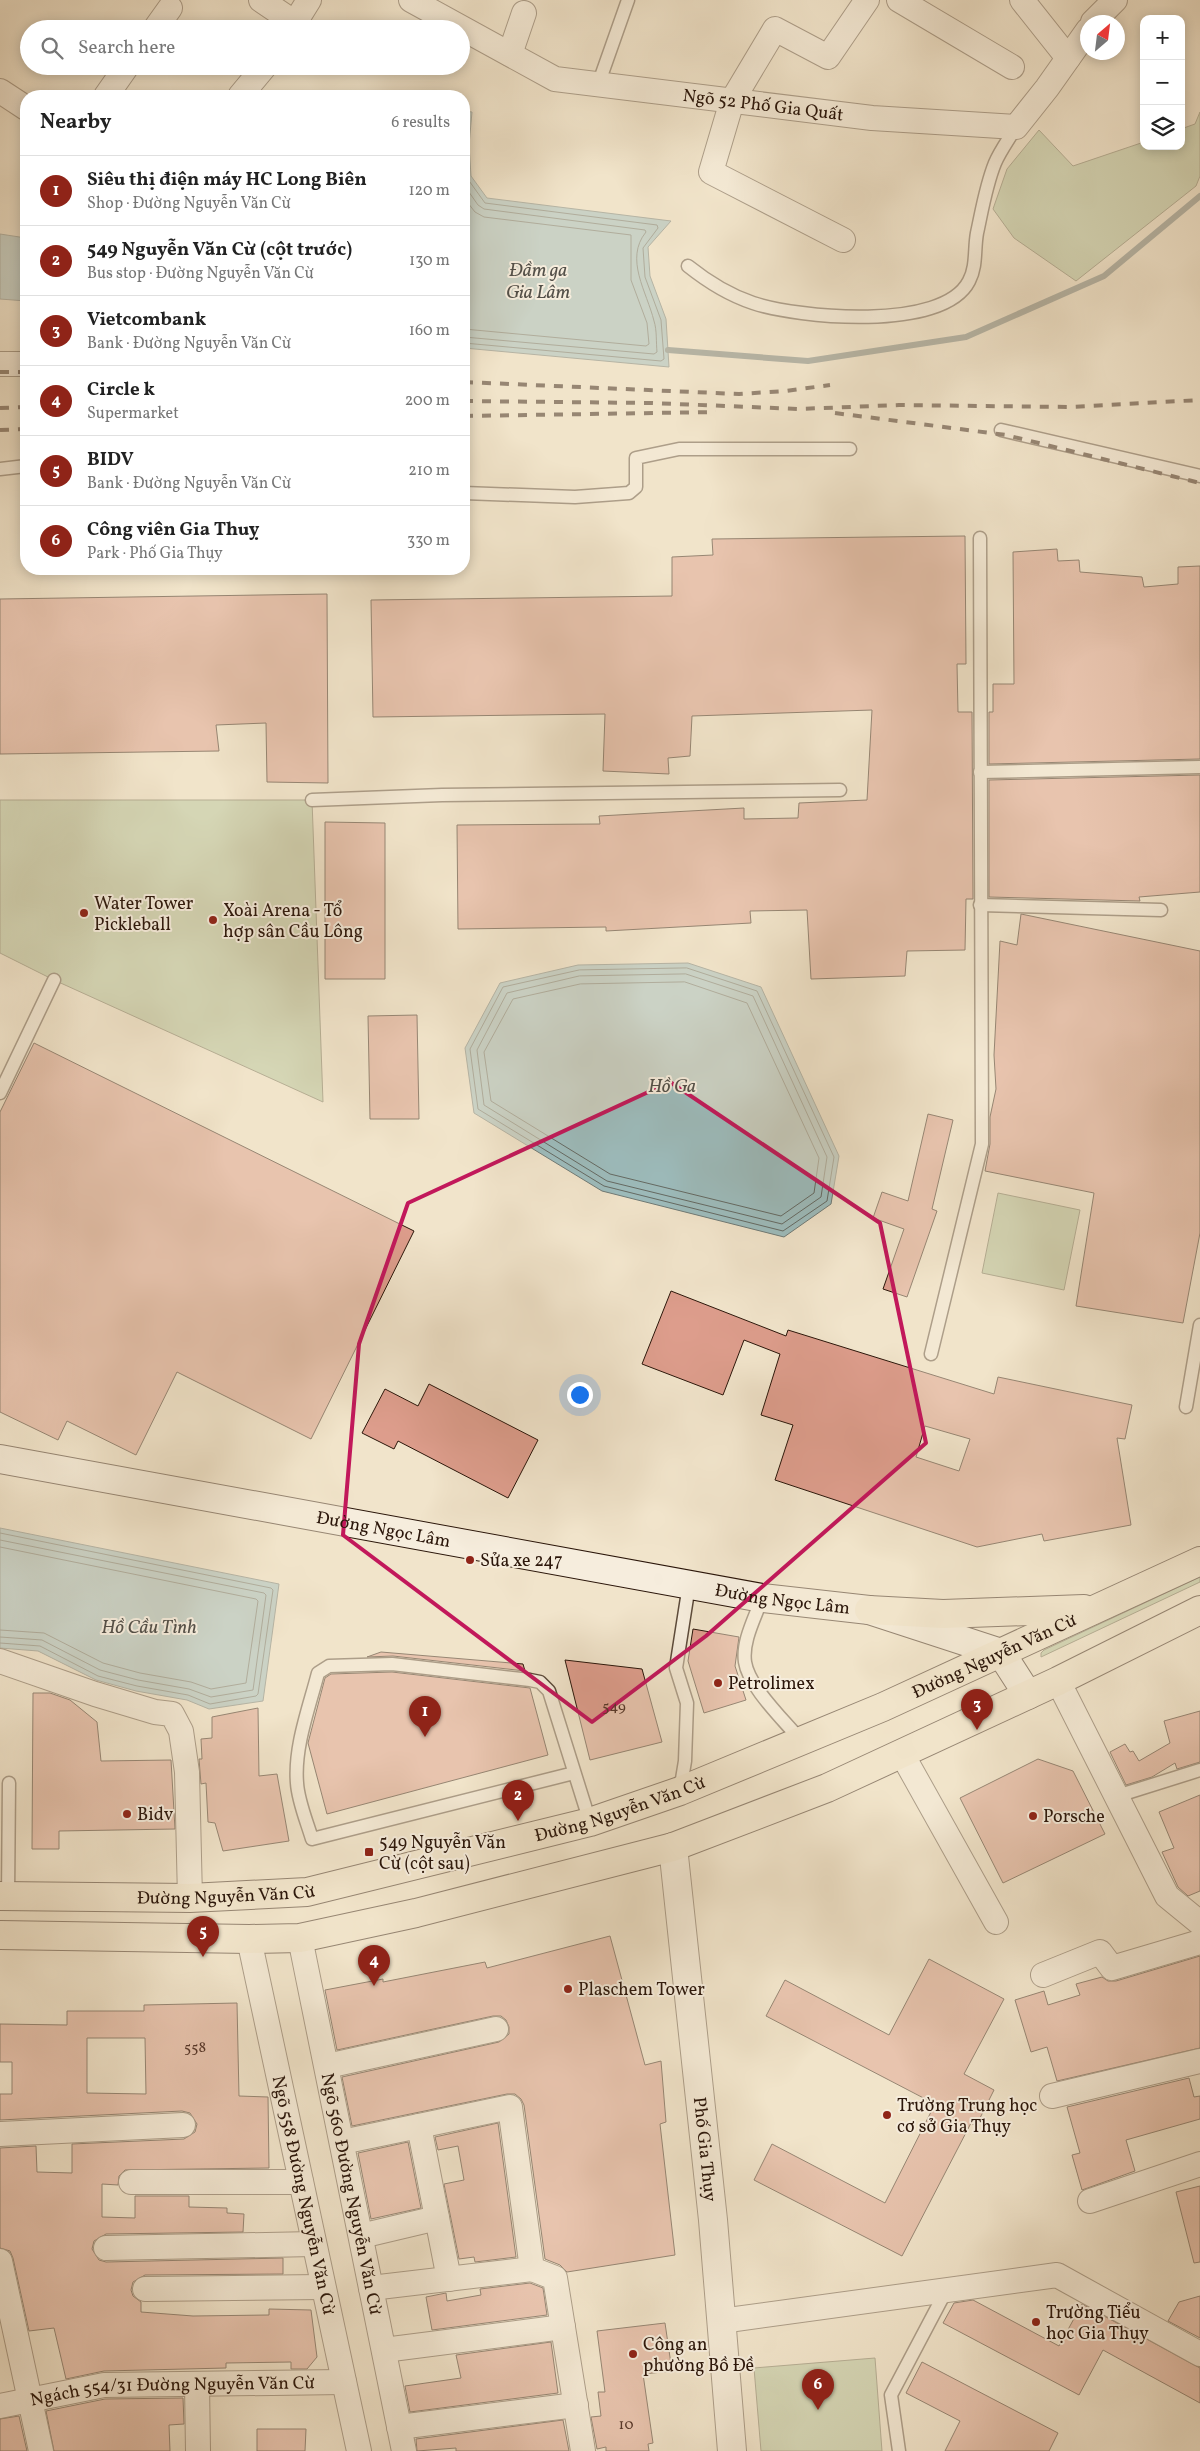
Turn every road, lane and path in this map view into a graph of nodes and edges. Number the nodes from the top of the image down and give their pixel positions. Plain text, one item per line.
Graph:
1 (261, 0) edge
2 (309, 0) edge
3 (411, 0) edge
4 (628, 0) edge
5 (867, 0) edge
6 (899, 0) edge
7 (1022, 0) edge
8 (1115, 0) edge
9 (170, 8) dead end
10 (524, 13) dead end
11 (1100, 15) edge
12 (161, 20) edge
13 (286, 20) edge
14 (297, 20) edge
15 (448, 20) edge
16 (470, 32) edge
17 (1080, 41) edge
18 (510, 54) junction
19 (1068, 58) junction
20 (1012, 66) dead end
21 (121, 75) edge
22 (258, 75) edge
23 (598, 85) junction
24 (110, 90) edge
25 (245, 90) edge
26 (0, 91) edge
27 (732, 100) junction
28 (20, 104) edge
29 (1016, 127) junction
30 (843, 240) dead end
31 (688, 266) dead end
32 (0, 364) edge
33 (20, 364) edge
34 (1001, 430) dead end
35 (850, 449) dead end
36 (20, 467) edge
37 (0, 469) edge
38 (1200, 476) edge
39 (470, 493) edge
40 (980, 538) dead end
41 (1200, 767) edge
42 (980, 772) junction
43 (840, 790) dead end
44 (312, 800) dead end
45 (980, 905) junction
46 (1162, 910) dead end
47 (54, 980) dead end
48 (0, 1093) edge
49 (1200, 1325) edge
50 (931, 1354) dead end
51 (1186, 1407) dead end
52 (0, 1459) edge
53 (1200, 1561) edge
54 (689, 1585) junction
55 (762, 1598) junction
56 (1096, 1609) junction
57 (869, 1610) junction
58 (1200, 1610) edge
59 (1001, 1653) junction
60 (0, 1661) edge
61 (1058, 1681) junction
62 (1028, 1695) junction
63 (802, 1742) junction
64 (902, 1754) junction
65 (1200, 1770) edge
66 (574, 1772) junction
67 (9, 1783) dead end
68 (680, 1791) junction
69 (1116, 1796) junction
70 (590, 1822) junction
71 (4, 1826) edge
72 (673, 1847) junction
73 (4, 1896) edge
74 (190, 1898) junction
75 (996, 1922) dead end
76 (1200, 1923) edge
77 (0, 1935) edge
78 (300, 1938) junction
79 (249, 1939) junction
80 (1200, 1942) edge
81 (1043, 1975) dead end
82 (496, 2029) dead end
83 (1200, 2061) edge
84 (326, 2066) junction
85 (1052, 2096) dead end
86 (183, 2126) dead end
87 (419, 2126) junction
88 (0, 2134) edge
89 (342, 2142) junction
90 (1200, 2164) edge
91 (130, 2182) dead end
92 (301, 2182) junction
93 (1090, 2201) dead end
94 (437, 2218) junction
95 (361, 2236) junction
96 (314, 2244) junction
97 (106, 2248) dead end
98 (0, 2261) edge
99 (532, 2270) junction
100 (449, 2279) junction
101 (324, 2287) junction
102 (371, 2288) junction
103 (145, 2289) dead end
104 (947, 2289) junction
105 (721, 2321) junction
106 (6, 2322) edge
107 (563, 2327) junction
108 (384, 2350) junction
109 (1200, 2354) edge
110 (344, 2382) junction
111 (197, 2384) junction
112 (29, 2400) junction
113 (576, 2405) junction
114 (0, 2406) edge
115 (399, 2427) junction
116 (41, 2451) edge
117 (198, 2451) edge
118 (359, 2451) edge
119 (404, 2451) edge
120 (584, 2451) edge
121 (732, 2451) edge
122 (899, 2451) edge

1 - 13 street
2 - 14 street
3 - 15 street, Ngõ 52 Phố Gia Quất
4 - 23 lane
5 - 27 street
6 - 20 street
7 - 19 street
8 - 11 street
9 - 12 street
10 - 18 street
16 - 18 street, Ngõ 52 Phố Gia Quất
17 - 19 street
18 - 23 street, Ngõ 52 Phố Gia Quất
19 - 29 street
21 - 24 street
22 - 25 street
23 - 27 street, Ngõ 52 Phố Gia Quất
26 - 28 street
27 - 29 street, Ngõ 52 Phố Gia Quất
27 - 30 street
29 - 31 lane
32 - 33 street
34 - 38 lane
35 - 39 lane
36 - 37 lane
40 - 42 lane
41 - 42 lane
42 - 45 lane
43 - 44 lane
45 - 46 lane
45 - 50 lane
47 - 48 lane
49 - 51 lane
52 - 54 main road, Đường Ngọc Lâm
53 - 56 main road, Đường Nguyễn Văn Cừ
54 - 55 main road, Đường Ngọc Lâm
54 - 68 lane
55 - 57 main road, Đường Ngọc Lâm
55 - 63 lane
56 - 57 main road
56 - 59 main road, Đường Nguyễn Văn Cừ
57 - 59 main road, Đường Ngọc Lâm
58 - 61 main road
59 - 62 main road
59 - 63 main road, Đường Nguyễn Văn Cừ
60 - 74 street
61 - 62 main road
61 - 69 street
62 - 64 main road
63 - 68 main road, Đường Nguyễn Văn Cừ
64 - 72 main road
64 - 75 street
65 - 69 lane
66 - 66 lane
66 - 70 lane
67 - 71 lane
68 - 70 main road, Đường Nguyễn Văn Cừ
69 - 76 street
70 - 74 main road, Đường Nguyễn Văn Cừ
71 - 73 lane
72 - 78 main road
72 - 105 main road, Phố Gia Thụy
73 - 74 main road, Đường Nguyễn Văn Cừ
77 - 79 main road
78 - 79 main road
78 - 84 street, Ngõ 560 Đường Nguyễn Văn Cừ
79 - 92 street, Ngõ 558 Đường Nguyễn Văn Cừ
80 - 81 street
82 - 84 street
83 - 85 street
84 - 89 street, Ngõ 560 Đường Nguyễn Văn Cừ
86 - 88 street
87 - 89 street
87 - 94 street
87 - 99 street
89 - 95 street, Ngõ 560 Đường Nguyễn Văn Cừ
90 - 93 street
91 - 92 street
92 - 96 street, Ngõ 558 Đường Nguyễn Văn Cừ
94 - 95 street
94 - 100 street
95 - 102 street, Ngõ 560 Đường Nguyễn Văn Cừ
96 - 97 street
96 - 101 street, Ngõ 558 Đường Nguyễn Văn Cừ
98 - 106 street
99 - 100 street
99 - 107 street
100 - 102 street
101 - 103 street
101 - 110 street, Ngõ 558 Đường Nguyễn Văn Cừ
102 - 108 street, Ngõ 560 Đường Nguyễn Văn Cừ
104 - 105 street
104 - 109 street
104 - 122 lane
105 - 121 main road, Phố Gia Thụy
106 - 112 street
107 - 108 street
107 - 113 street
108 - 115 street, Ngõ 560 Đường Nguyễn Văn Cừ
110 - 111 street, Ngách 554/31 Đường Nguyễn Văn Cừ
110 - 118 street, Ngõ 558 Đường Nguyễn Văn Cừ
111 - 112 street, Ngách 554/31 Đường Nguyễn Văn Cừ
111 - 117 street
112 - 114 street, Ngách 554/31 Đường Nguyễn Văn Cừ
112 - 116 street
113 - 115 street
113 - 120 street
115 - 119 street, Ngõ 560 Đường Nguyễn Văn Cừ

